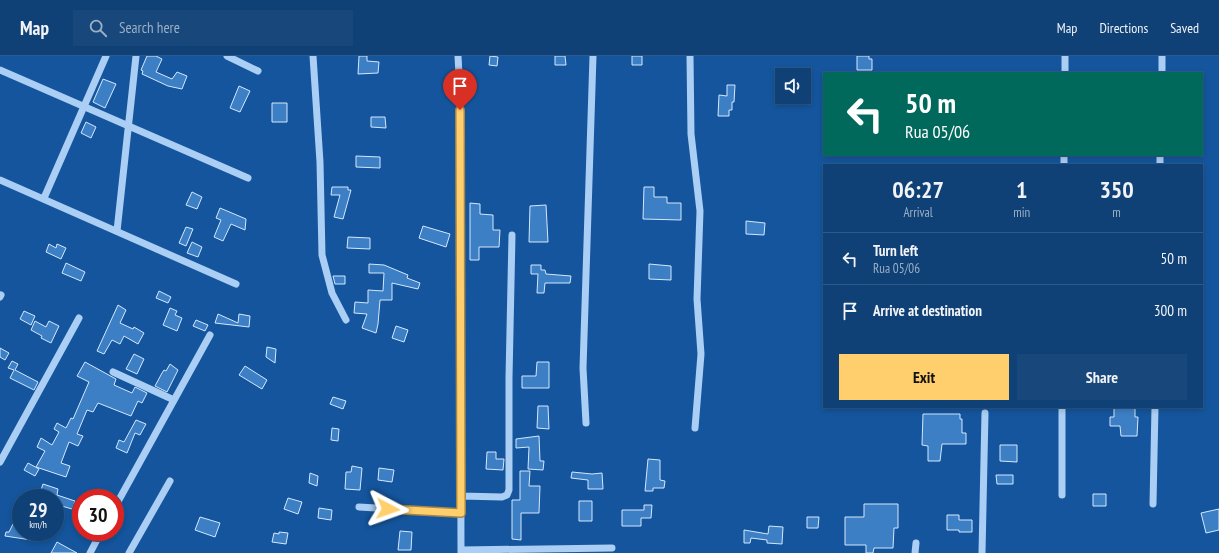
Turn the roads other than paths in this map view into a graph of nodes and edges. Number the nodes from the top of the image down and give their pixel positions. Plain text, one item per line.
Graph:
1 (106, 56) edge
2 (136, 56) edge
3 (227, 56) edge
4 (313, 56) edge
5 (458, 56) edge
6 (593, 56) edge
7 (690, 56) edge
8 (1065, 56) edge
9 (1162, 56) edge
10 (0, 70) edge
11 (258, 71) dead end
12 (1065, 72) edge
13 (1162, 72) edge
14 (83, 106) junction
15 (129, 125) junction
16 (248, 178) dead end
17 (0, 180) edge
18 (44, 198) junction
19 (117, 231) junction
20 (512, 235) dead end
21 (236, 284) dead end
22 (79, 318) dead end
23 (346, 320) dead end
24 (210, 335) dead end
25 (113, 372) dead end
26 (174, 400) junction
27 (1062, 408) edge
28 (1155, 408) edge
29 (985, 413) dead end
30 (586, 423) dead end
31 (695, 428) dead end
32 (0, 462) edge
33 (170, 481) dead end
34 (124, 491) edge
35 (1062, 495) dead end
36 (461, 496) junction
37 (1153, 504) dead end
38 (359, 507) dead end
39 (461, 513) junction
40 (96, 541) edge
41 (916, 543) dead end
42 (612, 548) dead end
43 (461, 551) edge
44 (90, 553) edge
45 (129, 553) edge
46 (915, 553) edge
47 (982, 553) edge

1 - 14 street
2 - 15 street
3 - 11 street
4 - 23 street
5 - 36 street
6 - 30 street
7 - 31 street
8 - 12 street
9 - 13 street
10 - 14 street
14 - 15 street
14 - 18 street
15 - 16 street
15 - 19 street
17 - 18 street
18 - 19 street
19 - 21 street
20 - 36 street
22 - 32 street
24 - 26 street
25 - 26 street
26 - 34 street
27 - 35 street
28 - 37 street
29 - 47 street
33 - 45 street
36 - 39 street
38 - 39 street
39 - 43 street
40 - 44 street
41 - 46 street
42 - 43 street

